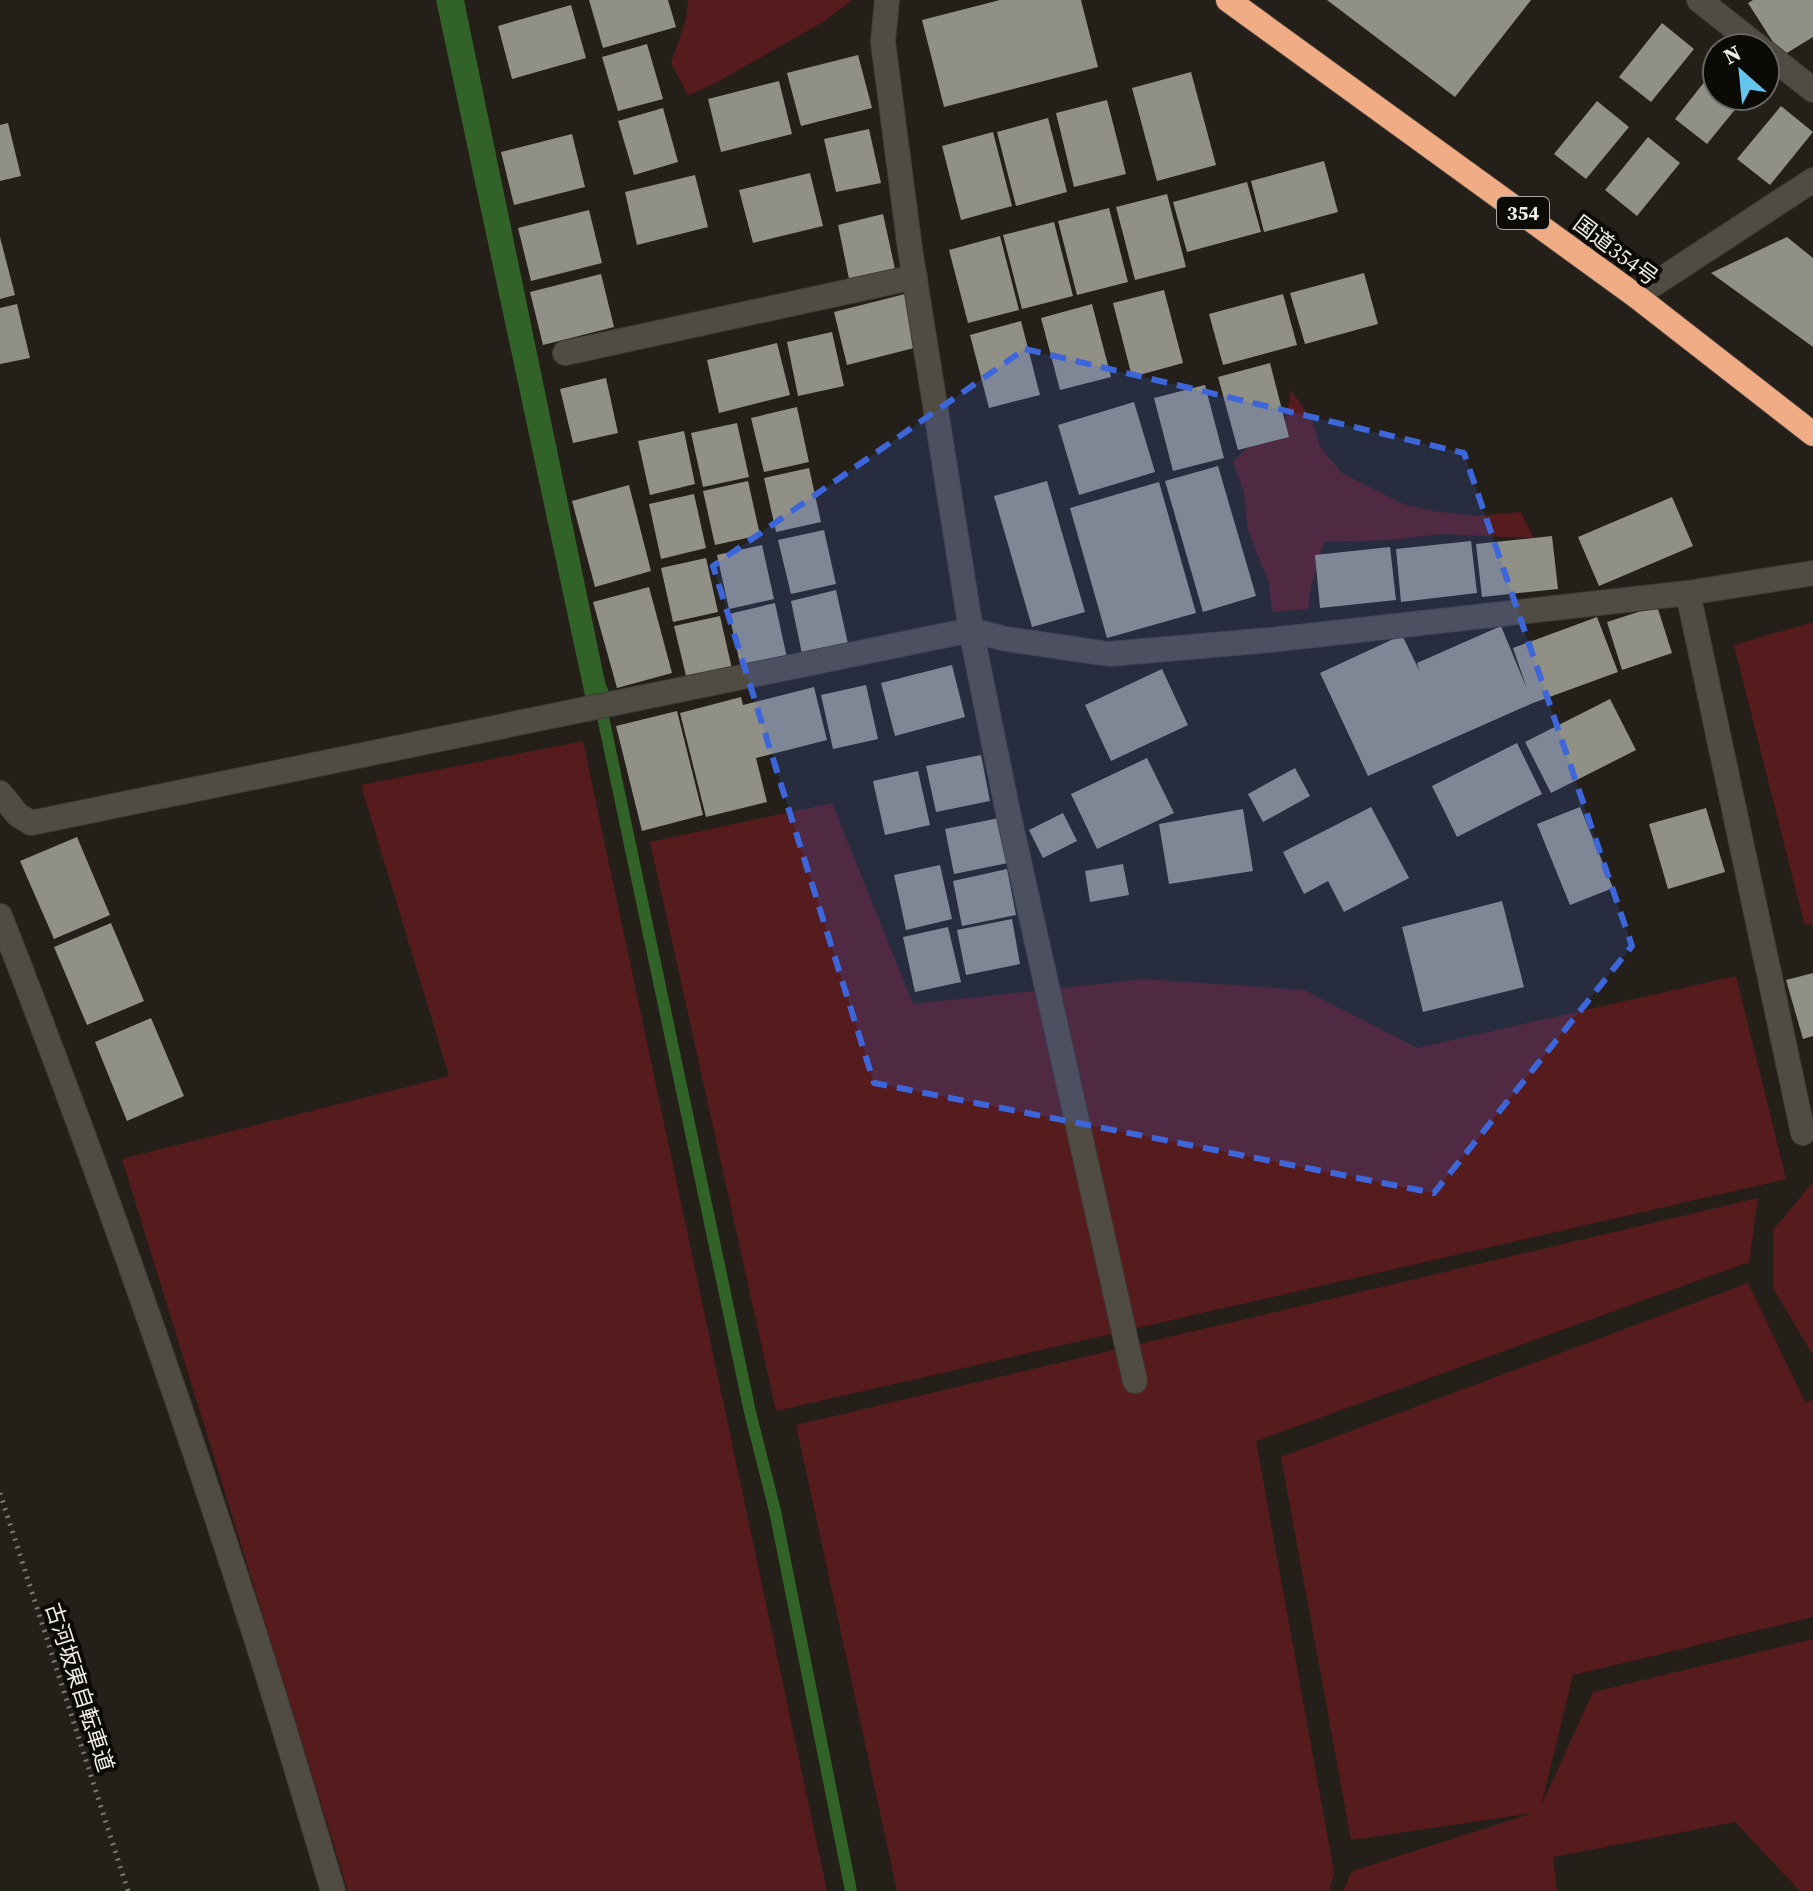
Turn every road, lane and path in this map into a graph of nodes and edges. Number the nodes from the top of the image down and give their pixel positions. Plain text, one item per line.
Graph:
1 (887, 0) edge
2 (1228, 0) edge
3 (1699, 0) edge
4 (1740, 32) edge
5 (1781, 65) edge
6 (1813, 90) edge
7 (1813, 180) edge
8 (915, 277) junction
9 (1636, 296) junction
10 (565, 353) dead end
11 (1813, 434) edge
12 (1813, 573) edge
13 (1688, 593) junction
14 (971, 630) junction
15 (0, 793) edge
16 (0, 916) edge
17 (1803, 1133) dead end
18 (1135, 1381) dead end
19 (0, 1493) edge
20 (128, 1891) edge
21 (333, 1891) edge

1 - 8 street
2 - 9 highway, 国道354号 / 354
3 - 4 street
5 - 6 street
7 - 9 street
8 - 10 street
8 - 14 street
9 - 11 highway, 国道354号 / 354
12 - 13 street
13 - 14 street
13 - 17 street
14 - 15 street
14 - 18 street
16 - 21 street
19 - 20 path, 古河坂東自転車道

